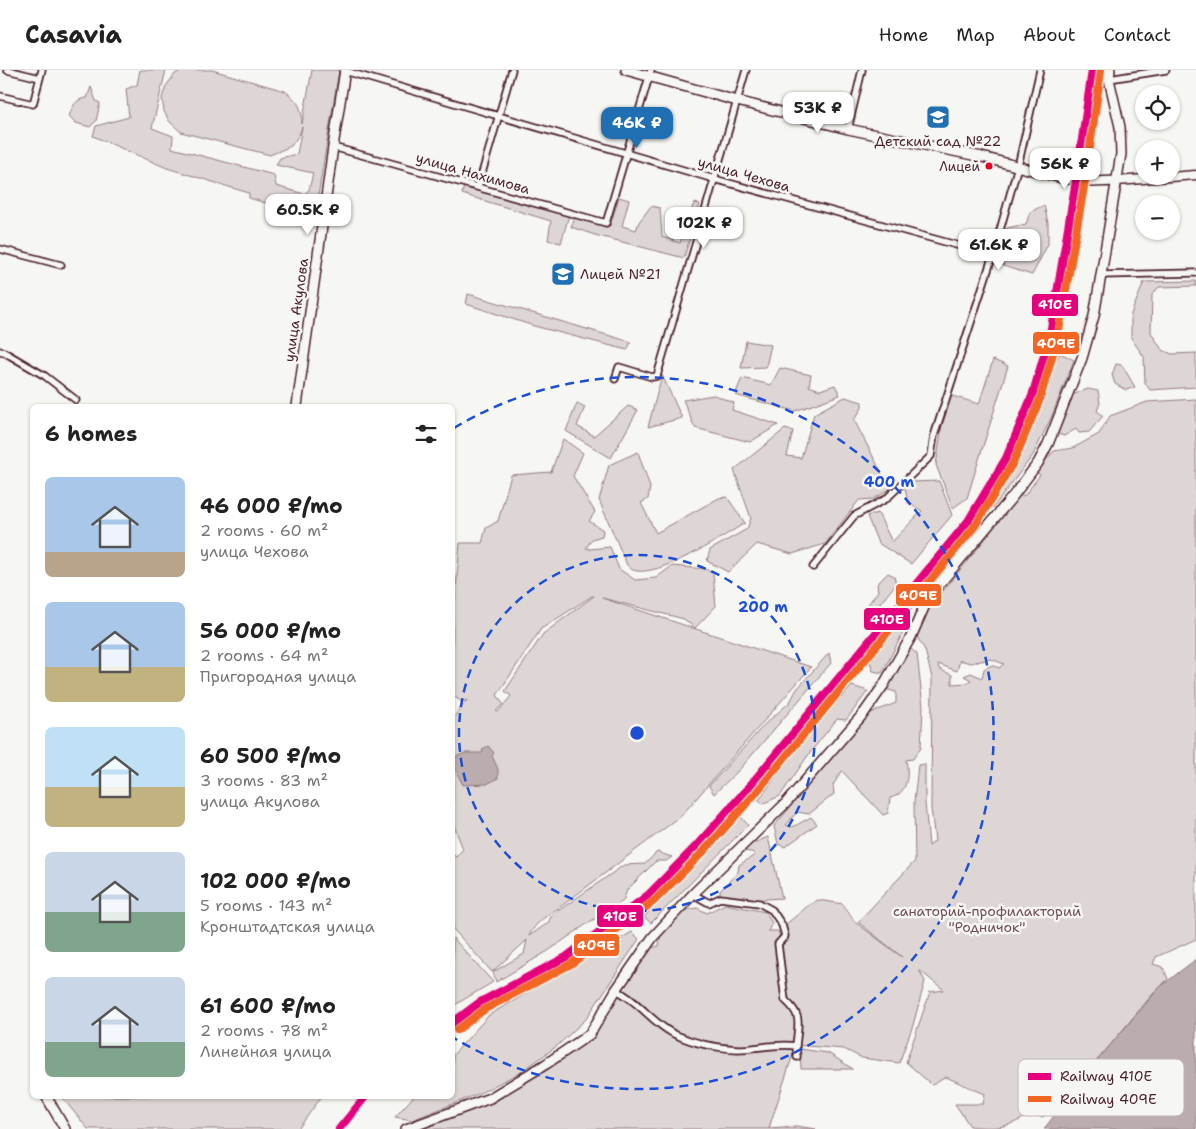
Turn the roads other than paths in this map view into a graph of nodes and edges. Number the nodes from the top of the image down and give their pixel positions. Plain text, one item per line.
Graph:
1 (7, 70) edge
2 (42, 70) edge
3 (345, 70) edge
4 (512, 70) edge
5 (626, 70) edge
6 (746, 70) edge
7 (862, 70) edge
8 (1040, 70) edge
9 (1166, 70) edge
10 (650, 73) edge
11 (1109, 74) edge
12 (40, 78) junction
13 (0, 96) edge
14 (737, 101) junction
15 (498, 116) junction
16 (848, 129) junction
17 (333, 147) junction
18 (625, 153) junction
19 (1018, 166) junction
20 (1196, 175) edge
21 (714, 178) junction
22 (1116, 181) junction
23 (478, 187) junction
24 (0, 249) edge
25 (993, 256) junction
26 (61, 266) dead end
27 (1196, 273) edge
28 (1101, 275) junction
29 (0, 351) edge
30 (615, 379) dead end
31 (76, 400) dead end
32 (297, 404) edge
33 (813, 567) dead end
34 (693, 894) junction
35 (616, 990) junction
36 (796, 1046) junction
37 (797, 1057) dead end
38 (48, 1099) edge
39 (66, 1129) edge
40 (406, 1129) edge

1 - 12 street
2 - 12 street
3 - 15 street, улица Чехова
3 - 17 main road, улица Акулова
4 - 15 street
5 - 10 main road
6 - 14 street
7 - 16 street
8 - 19 street
9 - 11 street
10 - 14 main road
10 - 18 street
11 - 22 main road
12 - 13 street
14 - 16 main road
14 - 21 street
15 - 18 street, улица Чехова
15 - 23 street
16 - 19 main road
17 - 23 street, улица Нахимова
17 - 32 main road, улица Акулова
18 - 21 street, улица Чехова
18 - 23 street, улица Нахимова
19 - 22 main road
19 - 25 street
20 - 22 street
21 - 25 street, улица Чехова
21 - 30 street
22 - 28 main road
24 - 26 street
25 - 33 street
27 - 28 street
28 - 34 main road
29 - 31 street
34 - 35 main road
34 - 36 street
35 - 36 street
35 - 40 main road
36 - 37 street
38 - 39 main road

